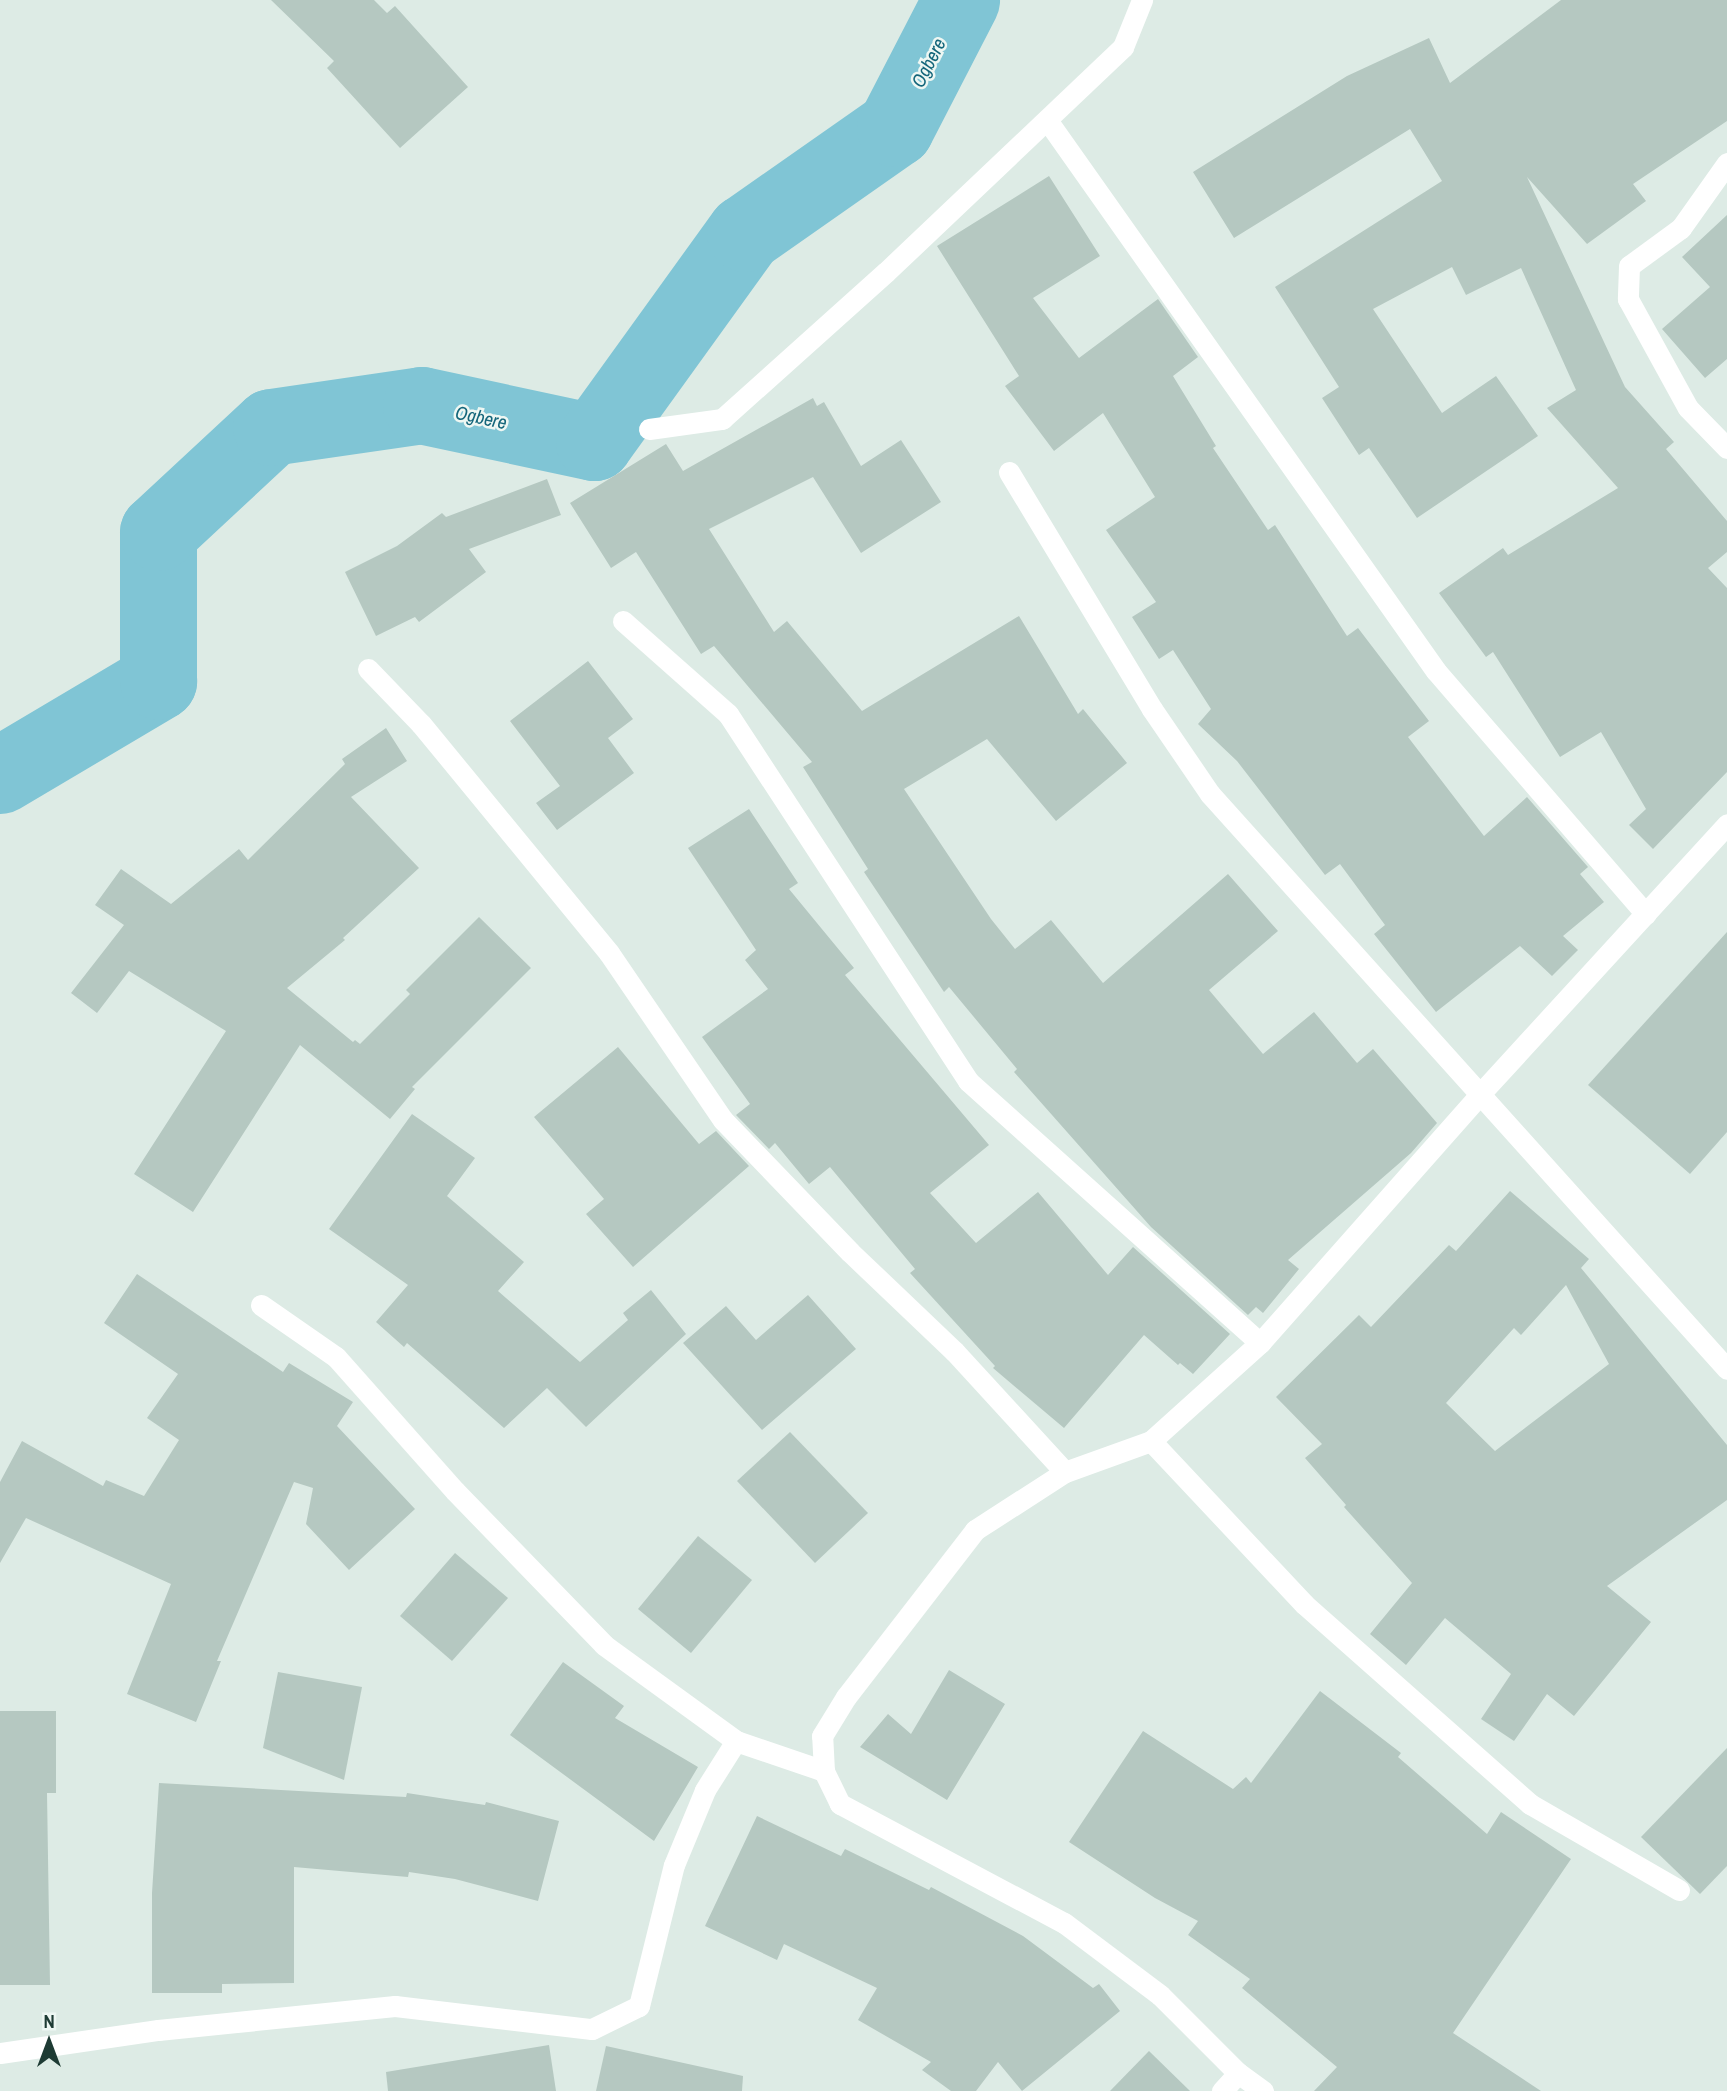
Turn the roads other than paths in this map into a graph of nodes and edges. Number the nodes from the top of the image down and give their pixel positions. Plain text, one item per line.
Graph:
1 (1142, 0) edge
2 (1047, 120) junction
3 (1727, 163) edge
4 (649, 429) dead end
5 (1727, 448) edge
6 (1009, 472) dead end
7 (623, 621) dead end
8 (368, 669) dead end
9 (1727, 824) edge
10 (1646, 914) junction
11 (1480, 1094) junction
12 (261, 1305) dead end
13 (1260, 1343) junction
14 (1727, 1369) edge
15 (1150, 1441) junction
16 (1065, 1472) junction
17 (736, 1741) junction
18 (824, 1771) junction
19 (1679, 1890) dead end
20 (0, 2053) edge
21 (1238, 2073) junction
22 (1223, 2091) edge
23 (1263, 2091) edge

1 - 2 street
2 - 4 street
2 - 10 street
3 - 5 street
6 - 11 street
7 - 13 street
8 - 16 street
9 - 10 street
10 - 11 street
11 - 13 street
11 - 14 street
12 - 17 street
13 - 15 street
15 - 16 street
15 - 19 street
16 - 18 street
17 - 18 street
17 - 20 street
18 - 21 street
21 - 22 street
21 - 23 street

